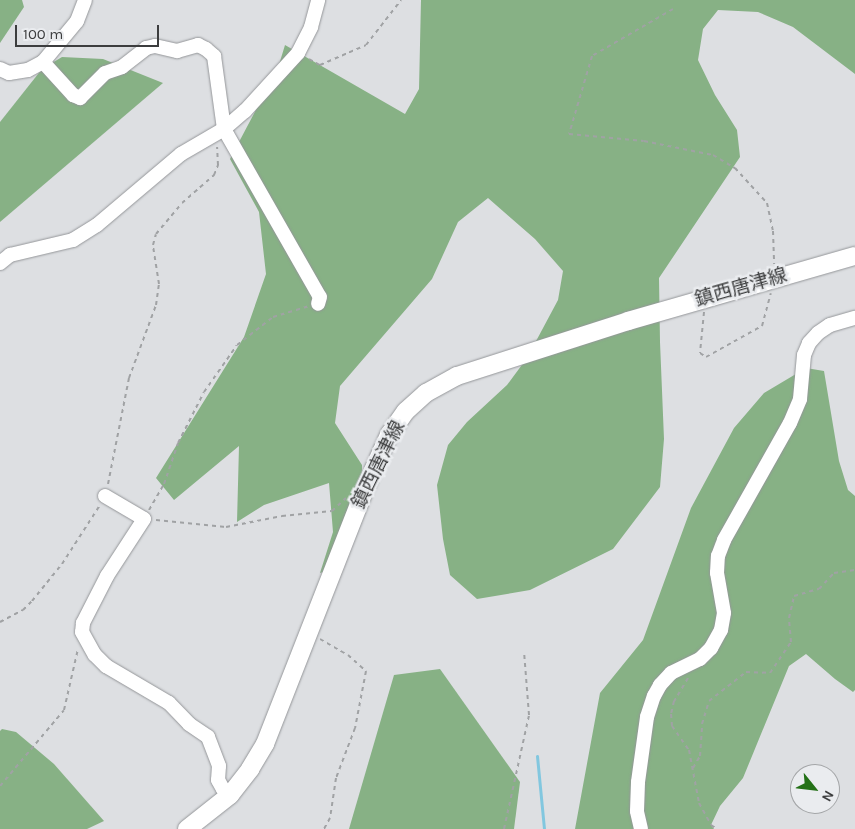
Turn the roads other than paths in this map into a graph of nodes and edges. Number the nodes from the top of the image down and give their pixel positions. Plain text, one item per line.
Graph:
1 (85, 0) edge
2 (318, 0) edge
3 (43, 62) junction
4 (0, 69) edge
5 (220, 132) junction
6 (855, 256) edge
7 (0, 263) edge
8 (318, 304) road end
9 (855, 318) edge
10 (105, 496) road end
11 (230, 795) junction
12 (187, 829) edge
13 (641, 829) edge

1 - 3 street
2 - 5 street
3 - 4 street
3 - 5 street
5 - 7 street
5 - 8 street
6 - 11 main road, 鎮西唐津線
9 - 13 street
10 - 11 street
11 - 12 main road, 鎮西唐津線

